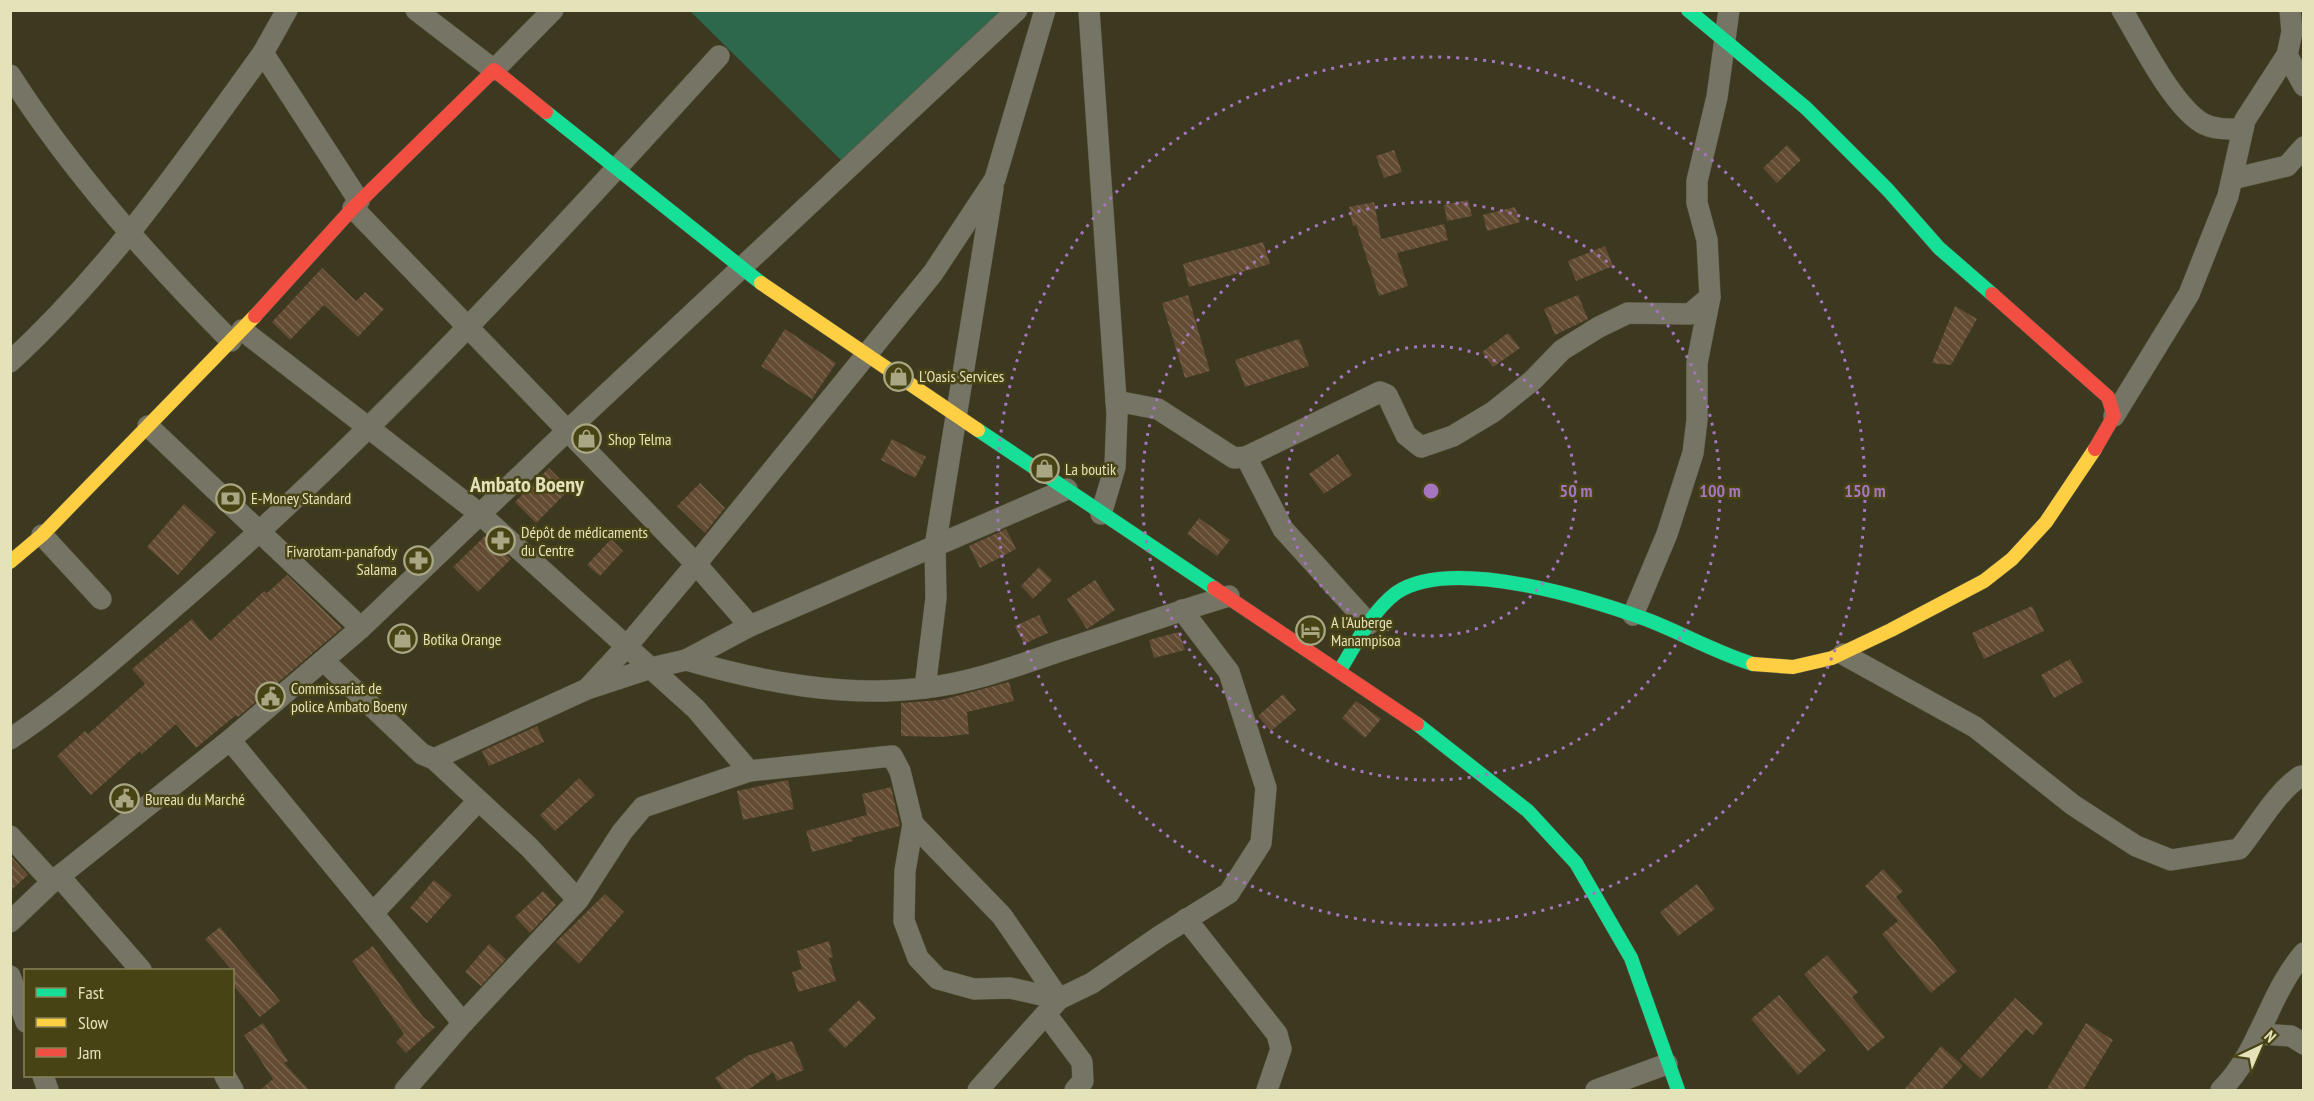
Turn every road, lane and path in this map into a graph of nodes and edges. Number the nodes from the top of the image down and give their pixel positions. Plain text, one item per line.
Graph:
1 (287, 10) edge
2 (416, 10) edge
3 (553, 10) edge
4 (1017, 10) edge
5 (1045, 10) edge
6 (1688, 10) edge
7 (1729, 10) edge
8 (2122, 10) edge
9 (2290, 10) edge
10 (1093, 14) edge
11 (1724, 39) junction
12 (263, 52) junction
13 (2287, 55) junction
14 (719, 56) dead end
15 (494, 70) junction
16 (10, 75) edge
17 (2304, 86) edge
18 (2243, 129) junction
19 (2304, 147) edge
20 (615, 171) junction
21 (994, 179) junction
22 (2232, 179) junction
23 (356, 205) junction
24 (132, 233) junction
25 (740, 270) junction
26 (1710, 297) junction
27 (468, 327) junction
28 (236, 336) junction
29 (866, 355) junction
30 (10, 362) edge
31 (1116, 401) junction
32 (2114, 416) junction
33 (955, 417) junction
34 (148, 426) junction
35 (368, 427) junction
36 (567, 431) junction
37 (1246, 457) junction
38 (1067, 489) junction
39 (480, 514) junction
40 (1101, 514) junction
41 (260, 532) junction
42 (42, 535) junction
43 (935, 547) junction
44 (10, 562) edge
45 (696, 564) junction
46 (1229, 596) junction
47 (101, 599) dead end
48 (1182, 610) junction
49 (1634, 615) junction
50 (1369, 624) junction
51 (750, 626) junction
52 (362, 628) junction
53 (627, 646) junction
54 (1843, 654) junction
55 (686, 660) junction
56 (324, 661) junction
57 (651, 668) junction
58 (1340, 670) junction
59 (925, 688) junction
60 (587, 689) junction
61 (10, 739) edge
62 (230, 740) junction
63 (434, 759) junction
64 (749, 771) junction
65 (2304, 777) edge
66 (478, 801) junction
67 (913, 824) junction
68 (10, 836) edge
69 (56, 879) junction
70 (578, 900) junction
71 (374, 912) junction
72 (1186, 920) junction
73 (10, 922) edge
74 (2304, 953) edge
75 (140, 969) edge
76 (10, 976) edge
77 (1053, 1006) junction
78 (24, 1016) edge
79 (463, 1023) junction
80 (2258, 1034) junction
81 (2304, 1044) edge
82 (1667, 1064) junction
83 (405, 1090) edge
84 (978, 1090) edge
85 (1075, 1090) edge
86 (1267, 1090) edge
87 (1596, 1090) edge
88 (1678, 1090) edge
89 (2221, 1090) edge

1 - 12 street
2 - 15 street
3 - 15 street
4 - 25 street
5 - 21 street
6 - 11 street
7 - 11 street
8 - 18 street
9 - 13 street
10 - 31 street
11 - 26 street
11 - 32 street
12 - 23 street
12 - 24 street
13 - 17 street
13 - 18 street
14 - 20 street
15 - 20 street
15 - 23 street
16 - 24 street
18 - 22 street
19 - 22 street
20 - 25 street
20 - 27 street
21 - 29 street
21 - 33 street
22 - 32 street
23 - 27 street
23 - 28 street
24 - 28 street
24 - 30 street
25 - 29 street
25 - 36 street
26 - 37 street
26 - 49 street
27 - 35 street
27 - 36 street
28 - 34 street
28 - 35 street
29 - 33 street
29 - 45 street
31 - 37 street
31 - 40 street
32 - 54 street
33 - 38 street
33 - 43 street
34 - 41 street
34 - 42 street
35 - 39 street
35 - 41 street
36 - 39 street
36 - 45 street
37 - 50 street
38 - 40 street
38 - 43 street
39 - 52 street
39 - 53 street
40 - 46 street
41 - 52 street
41 - 61 street
42 - 44 street
42 - 47 street
43 - 51 street
43 - 59 street
45 - 51 street
45 - 53 street
46 - 48 street
46 - 58 street
48 - 59 street
48 - 72 street
49 - 50 street
49 - 54 street
50 - 58 street
51 - 55 street
52 - 56 street
53 - 57 street
53 - 60 street
54 - 65 street
55 - 57 street
55 - 59 street
56 - 62 street
56 - 63 street
57 - 60 street
57 - 64 street
58 - 82 street
60 - 63 street
62 - 69 street
62 - 71 street
63 - 66 street
64 - 67 street
64 - 70 street
66 - 70 street
66 - 71 street
67 - 77 street
67 - 77 street
68 - 69 street
69 - 73 street
69 - 75 street
70 - 79 street
71 - 79 street
72 - 77 street
72 - 86 street
74 - 80 street
76 - 78 street
77 - 84 street
77 - 85 street
79 - 83 street
80 - 81 street
80 - 89 street
82 - 87 street
82 - 88 street

